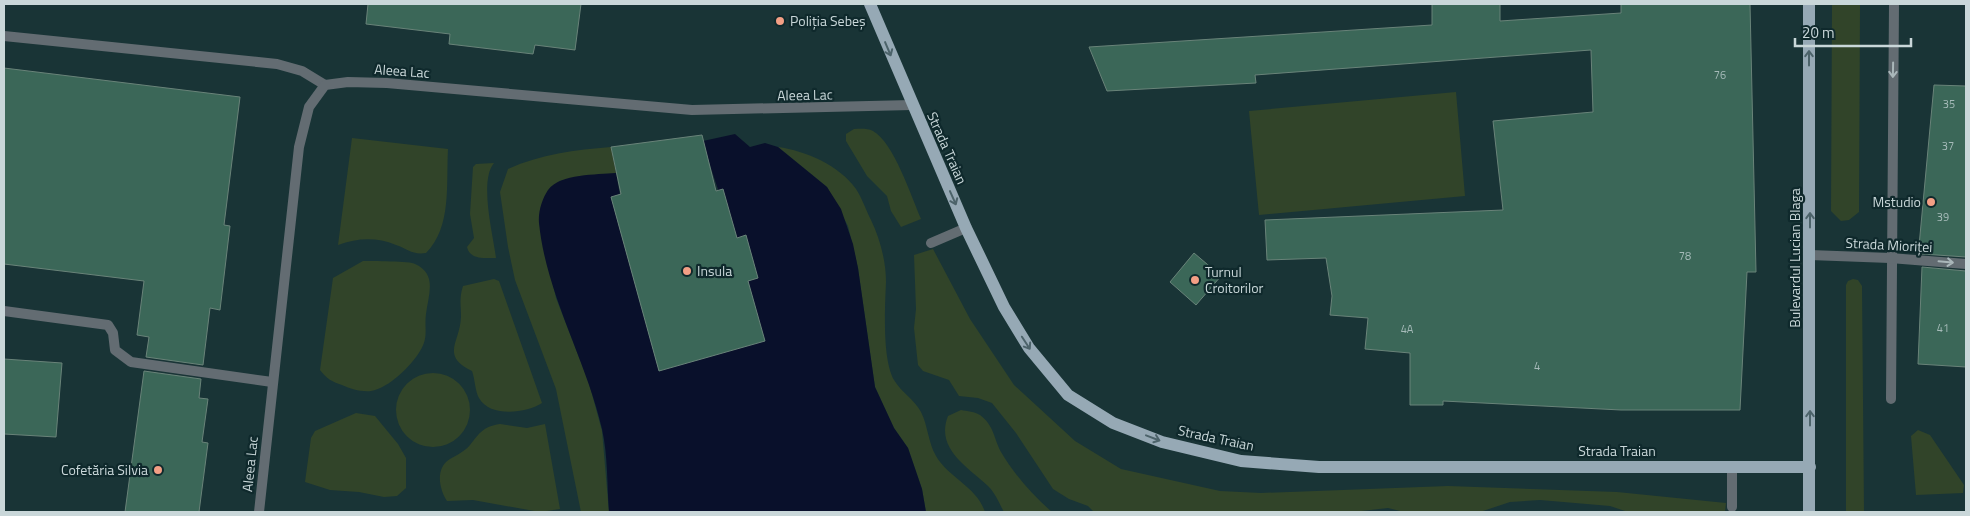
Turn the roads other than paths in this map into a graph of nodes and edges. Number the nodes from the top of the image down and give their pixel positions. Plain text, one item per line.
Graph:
1 (870, 4) edge
2 (1809, 4) edge
3 (1894, 4) edge
4 (4, 36) edge
5 (325, 85) junction
6 (912, 106) junction
7 (966, 228) junction
8 (931, 242) dead end
9 (1810, 255) junction
10 (1890, 258) junction
11 (1966, 264) edge
12 (4, 311) edge
13 (272, 382) junction
14 (1891, 399) dead end
15 (1732, 467) junction
16 (1810, 467) junction
17 (1732, 507) dead end
18 (259, 512) edge
19 (1809, 512) edge

1 -> 6 main road, Strada Traian
9 -> 2 main road, Bulevardul Lucian Blaga
3 -> 10 street
4 - 5 street
5 - 6 street, Aleea Lac
5 - 13 street, Aleea Lac
6 -> 7 main road, Strada Traian
7 - 8 street
7 -> 15 main road, Strada Traian
9 - 10 street, Strada Mioriței
16 -> 9 main road, Bulevardul Lucian Blaga
10 -> 11 street, Strada Mioriței
10 - 14 street
12 - 13 street
13 - 18 street, Aleea Lac
15 - 16 main road, Strada Traian
15 - 17 street
16 - 19 main road, Bulevardul Lucian Blaga

